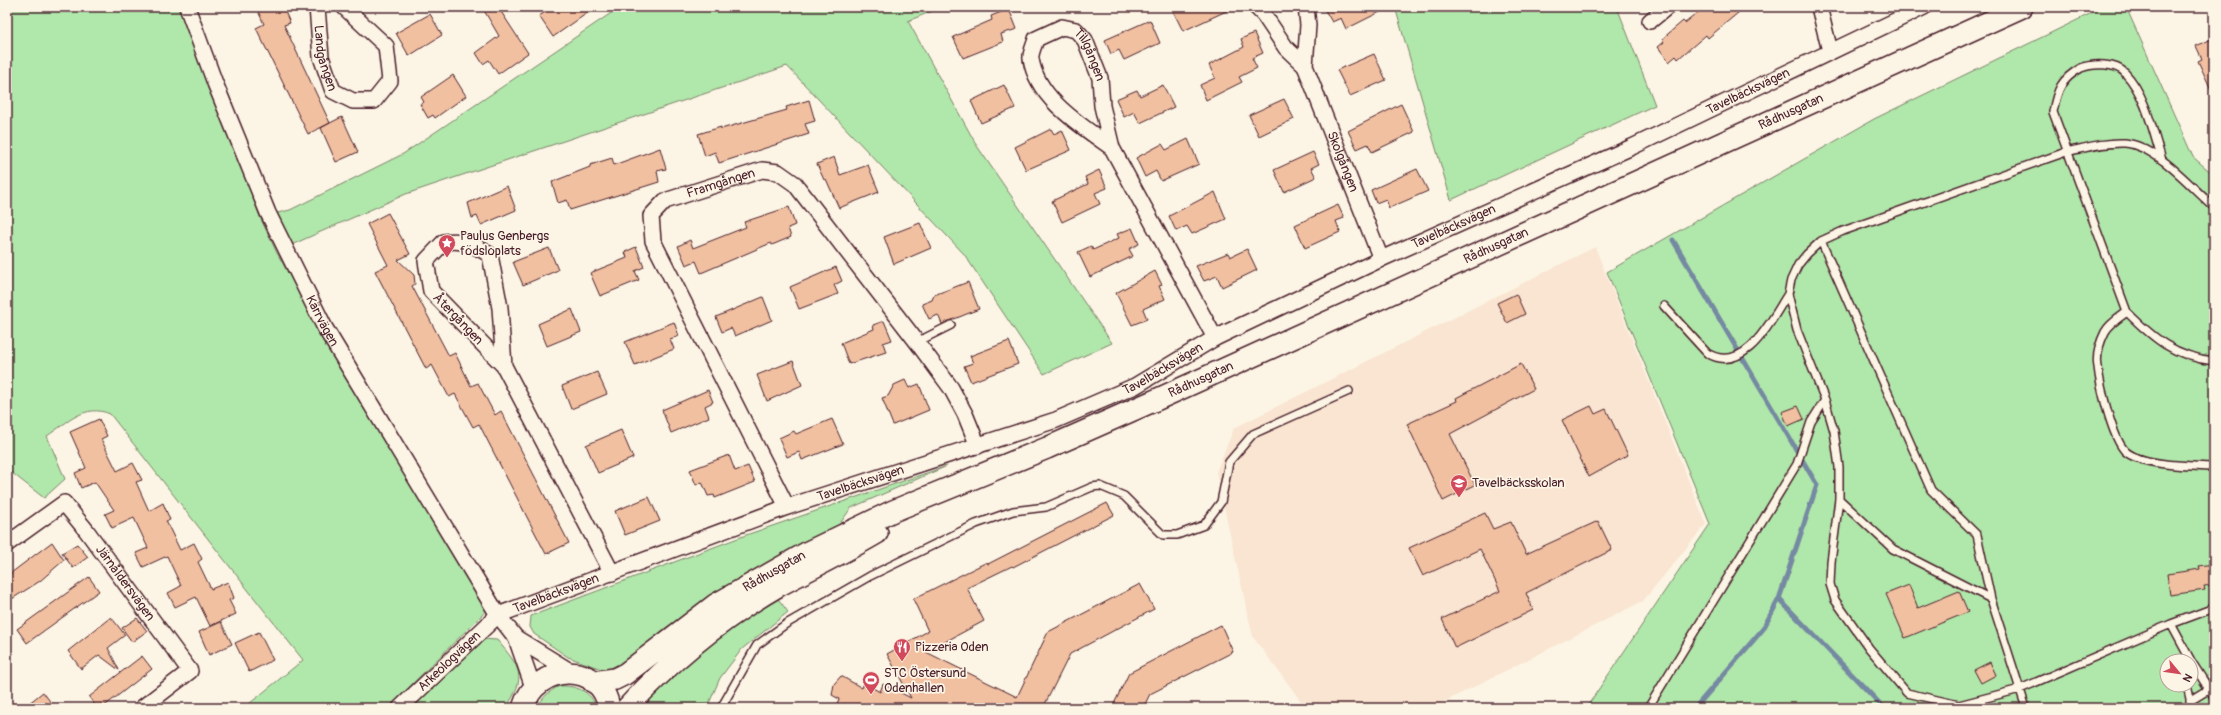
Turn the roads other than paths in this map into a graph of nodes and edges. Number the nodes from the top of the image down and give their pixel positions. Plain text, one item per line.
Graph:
1 (187, 7) edge
2 (317, 7) edge
3 (344, 7) edge
4 (1256, 7) edge
5 (1306, 7) edge
6 (1667, 7) edge
7 (1819, 7) edge
8 (1924, 7) edge
9 (2022, 7) edge
10 (1650, 21) dead end
11 (1830, 52) junction
12 (1305, 66) junction
13 (1112, 148) junction
14 (2066, 152) junction
15 (2162, 160) junction
16 (2214, 207) edge
17 (1822, 241) junction
18 (1381, 259) junction
19 (1788, 294) junction
20 (1664, 306) dead end
21 (2127, 312) junction
22 (951, 325) dead end
23 (1215, 338) junction
24 (917, 342) junction
25 (2214, 361) edge
26 (504, 366) junction
27 (1349, 391) dead end
28 (1825, 400) junction
29 (978, 446) junction
30 (2214, 467) edge
31 (968, 480) junction
32 (1840, 499) junction
33 (788, 507) junction
34 (7, 544) edge
35 (612, 573) junction
36 (1991, 599) junction
37 (2214, 608) edge
38 (498, 615) junction
39 (2170, 624) junction
40 (516, 638) junction
41 (2183, 646) junction
42 (2183, 653) edge
43 (2187, 653) edge
44 (573, 673) junction
45 (2199, 675) edge
46 (593, 682) junction
47 (533, 687) junction
48 (2020, 688) junction
49 (2208, 690) junction
50 (2189, 693) edge
51 (2214, 696) edge
52 (2191, 705) edge
53 (1959, 706) edge
54 (142, 708) edge
55 (400, 708) edge
56 (523, 708) edge
57 (609, 708) edge
58 (627, 708) edge
59 (721, 708) edge
60 (1648, 708) edge
61 (2026, 708) edge

1 - 38 street, Kärrvägen
2 - 3 street, Landgången
4 - 12 street, Skolgången
5 - 12 street, Skolgången
6 - 10 street
7 - 11 street
8 - 11 street, Tavelbäcksvägen
9 - 31 main road, Rådhusgatan
11 - 18 street, Tavelbäcksvägen
12 - 18 street, Skolgången
13 - 13 street, Tillgången
13 - 23 street, Tillgången
14 - 15 lane
14 - 15 lane
14 - 17 lane
14 - 21 lane
15 - 16 lane
17 - 19 lane
17 - 36 lane
18 - 23 street, Tavelbäcksvägen
19 - 20 lane
19 - 28 lane
21 - 25 lane
21 - 30 lane
22 - 24 lane
23 - 29 street, Tavelbäcksvägen
24 - 29 street, Framgången
24 - 33 street, Framgången
26 - 26 street, Återgången
26 - 35 street, Återgången
27 - 59 lane
28 - 32 lane
28 - 60 lane
29 - 33 street, Tavelbäcksvägen
31 - 46 main road, Rådhusgatan
31 - 58 main road, Rådhusgatan
32 - 36 lane
32 - 53 lane
33 - 35 street, Tavelbäcksvägen
34 - 54 street, Järnåldersvägen
35 - 38 street, Tavelbäcksvägen
36 - 48 lane
37 - 39 lane
38 - 40 street, Tavelbäcksvägen
38 - 55 street, Arkeologvägen
39 - 41 lane
39 - 48 lane
40 - 44 street, Tavelbäcksvägen
40 - 47 street, Tavelbäcksvägen
41 - 42 lane
41 - 43 lane
44 - 46 main road
44 - 47 main road
45 - 49 lane
46 - 57 main road
47 - 56 main road
48 - 53 lane
48 - 61 lane
49 - 51 lane
49 - 52 lane
50 - 52 lane

